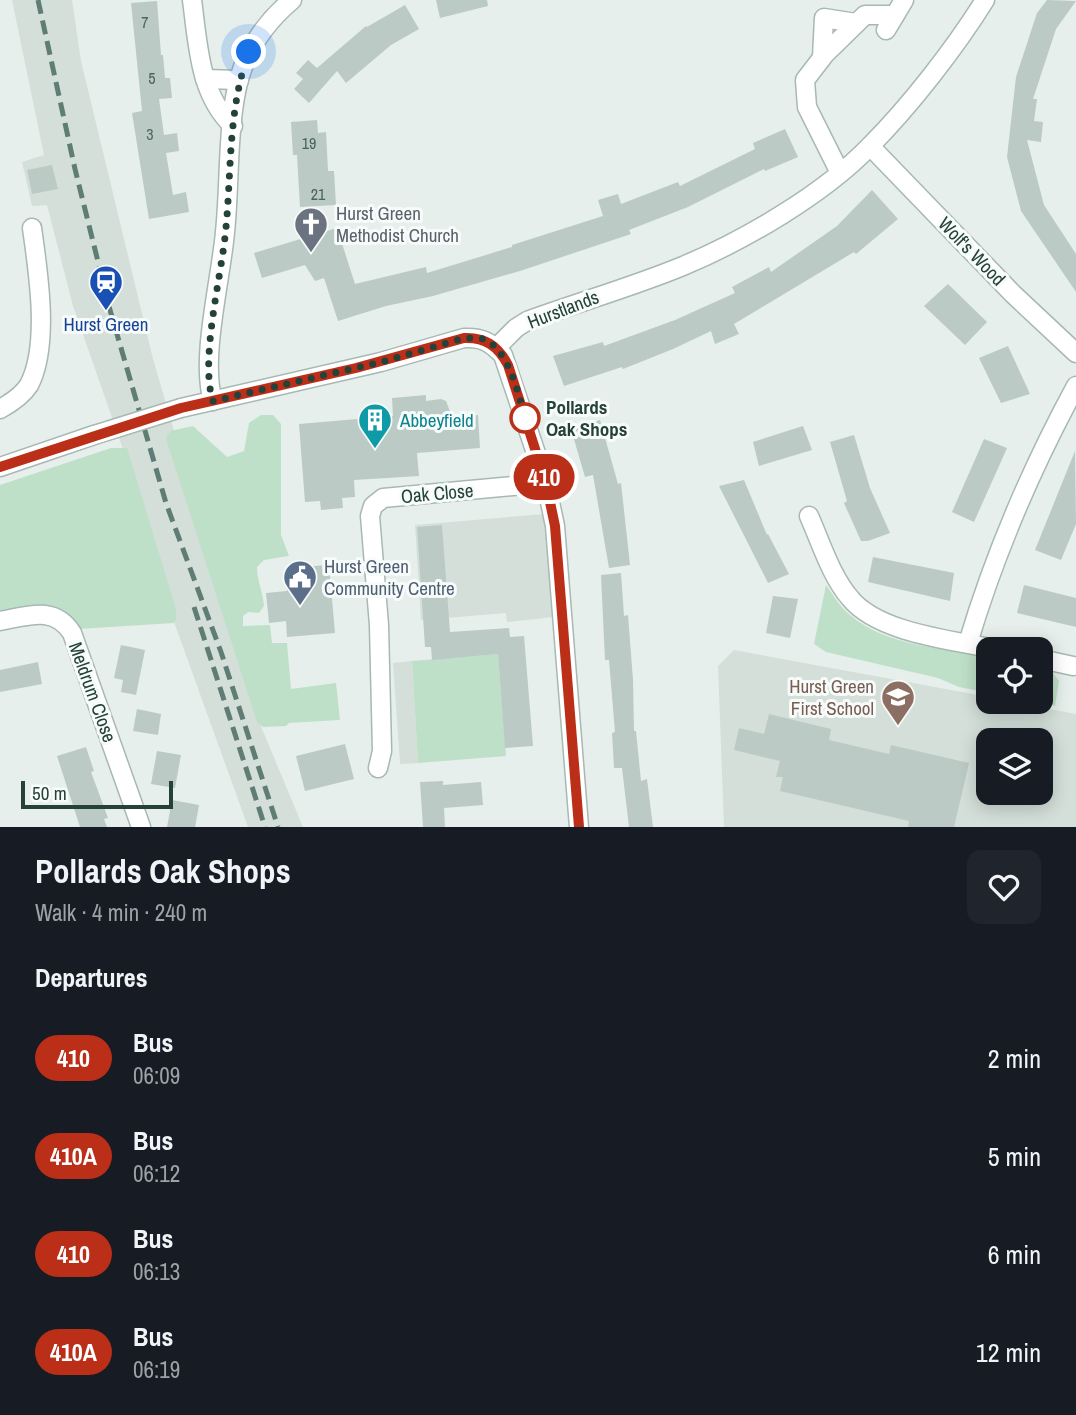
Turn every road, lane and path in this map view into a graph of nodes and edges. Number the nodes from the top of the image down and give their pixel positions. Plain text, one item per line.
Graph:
1 (192, 0) edge
2 (292, 0) edge
3 (985, 0) edge
4 (895, 15) edge
5 (856, 23) junction
6 (822, 57) junction
7 (205, 79) junction
8 (239, 80) junction
9 (233, 127) junction
10 (870, 146) junction
11 (840, 173) junction
12 (32, 228) dead end
13 (495, 348) junction
14 (1076, 353) edge
15 (1076, 386) edge
16 (213, 401) junction
17 (0, 409) edge
18 (0, 467) edge
19 (546, 483) junction
20 (809, 516) dead end
21 (0, 621) edge
22 (968, 643) junction
23 (976, 645) edge
24 (1053, 662) edge
25 (1073, 666) dead end
26 (379, 768) dead end
27 (141, 827) edge
28 (579, 827) edge

1 - 7 street
2 - 8 street
3 - 10 street, Hurstlands
4 - 5 street
5 - 6 street
5 - 6 street
6 - 11 street
7 - 8 street
7 - 9 street
8 - 9 street
9 - 16 street
10 - 11 street, Hurstlands
10 - 14 street, Wolf's Wood
11 - 13 street, Hurstlands
12 - 17 street
13 - 16 street
13 - 19 street
15 - 22 street
16 - 18 street, bridge
19 - 26 street, Oak Close
19 - 28 street
20 - 22 street
21 - 27 street, Meldrum Close
22 - 23 street
24 - 25 street

